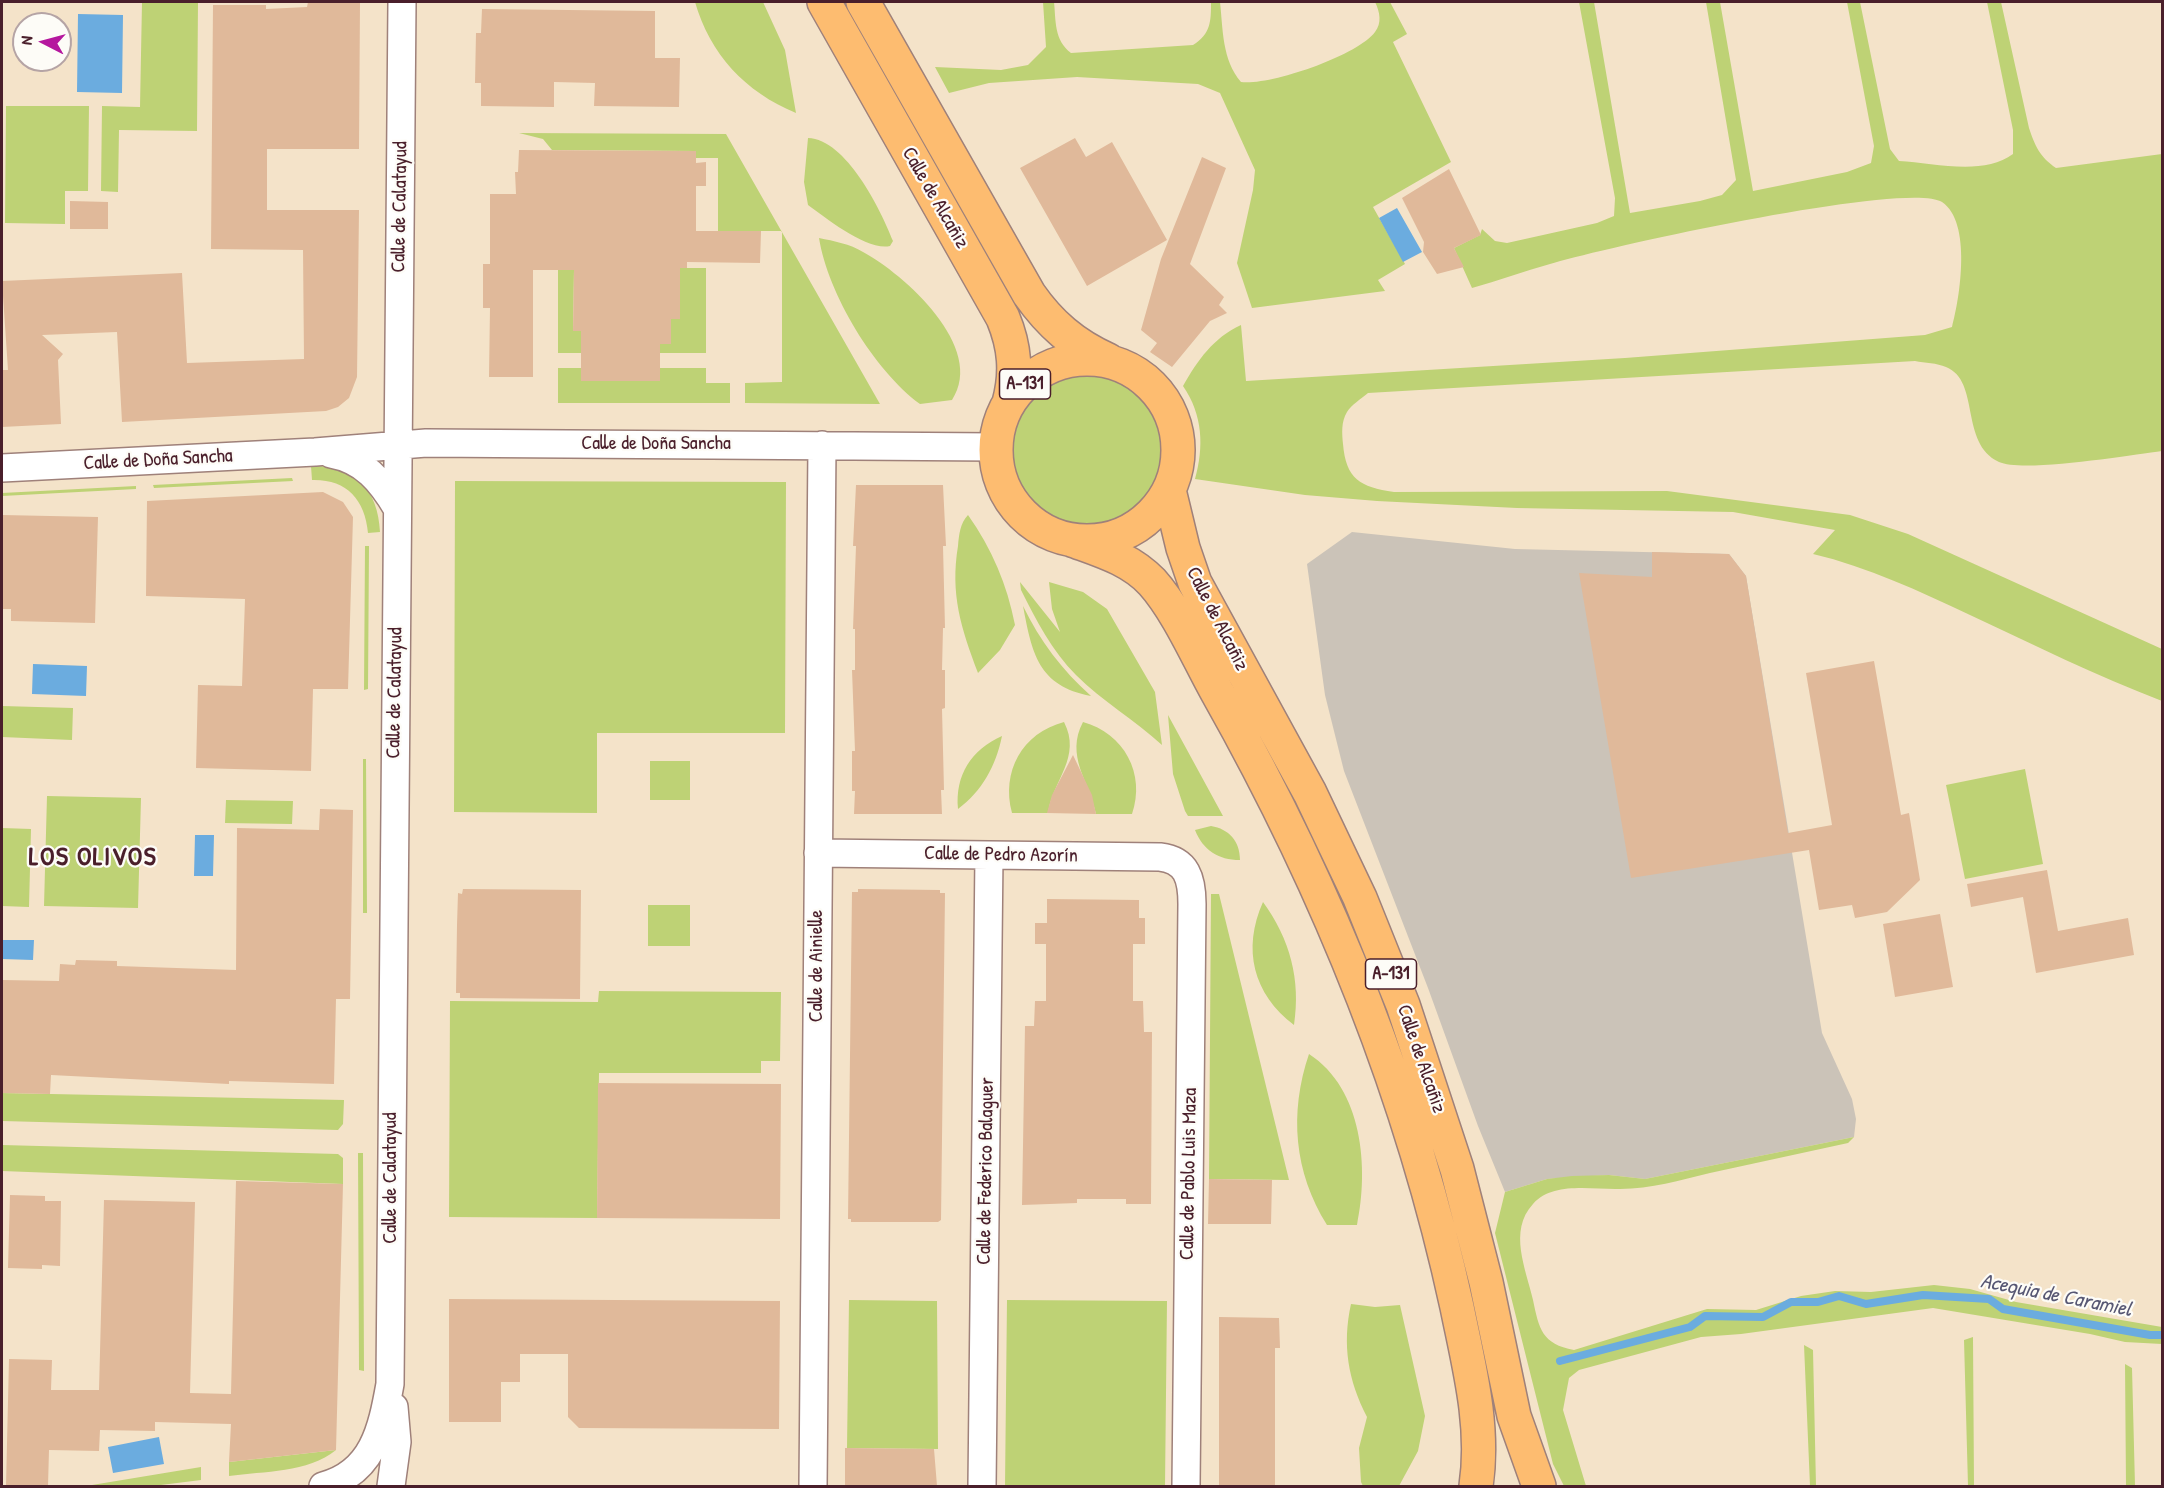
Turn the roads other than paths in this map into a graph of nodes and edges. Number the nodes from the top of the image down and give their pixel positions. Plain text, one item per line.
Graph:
1 (402, 2) edge
2 (824, 2) edge
3 (862, 2) edge
4 (1112, 362) junction
5 (1009, 404) junction
6 (822, 445) junction
7 (397, 446) junction
8 (996, 447) junction
9 (315, 452) junction
10 (2, 468) edge
11 (1169, 490) junction
12 (397, 508) junction
13 (1072, 540) junction
14 (818, 853) junction
15 (989, 855) junction
16 (1182, 865) joint
17 (390, 1384) junction
18 (323, 1486) edge
19 (391, 1486) edge
20 (813, 1486) edge
21 (982, 1486) edge
22 (1186, 1486) edge
23 (1476, 1486) edge
24 (1539, 1486) edge

1 - 7 street, Calle de Calatayud
2 - 5 main road, Calle de Alcañiz / A-131
3 - 4 main road, Calle de Alcañiz / A-131
4 - 5 main road, A-131
4 - 11 main road, A-131
5 - 8 main road, A-131
6 - 7 street, Calle de Doña Sancha
6 - 8 street, Calle de Doña Sancha
6 - 14 street, Calle de Ainielle
7 - 9 street, Calle de Doña Sancha
7 - 12 street, Calle de Calatayud
8 - 13 main road, A-131
9 - 10 street, Calle de Doña Sancha
9 - 12 street, Calle de Doña Sancha
11 - 13 main road, A-131
11 - 24 main road, Calle de Alcañiz / A-131
12 - 17 street, Calle de Calatayud
13 - 23 main road, Calle de Alcañiz / A-131
14 - 15 street, Calle de Pedro Azorín
14 - 20 street, Calle de Ainielle
15 - 16 street, Calle de Pedro Azorín
15 - 21 street, Calle de Federico Balaguer
16 - 22 street, Calle de Pablo Luis Maza
17 - 18 street, Calle de Calatayud
17 - 19 street, Calle de Calatayud

